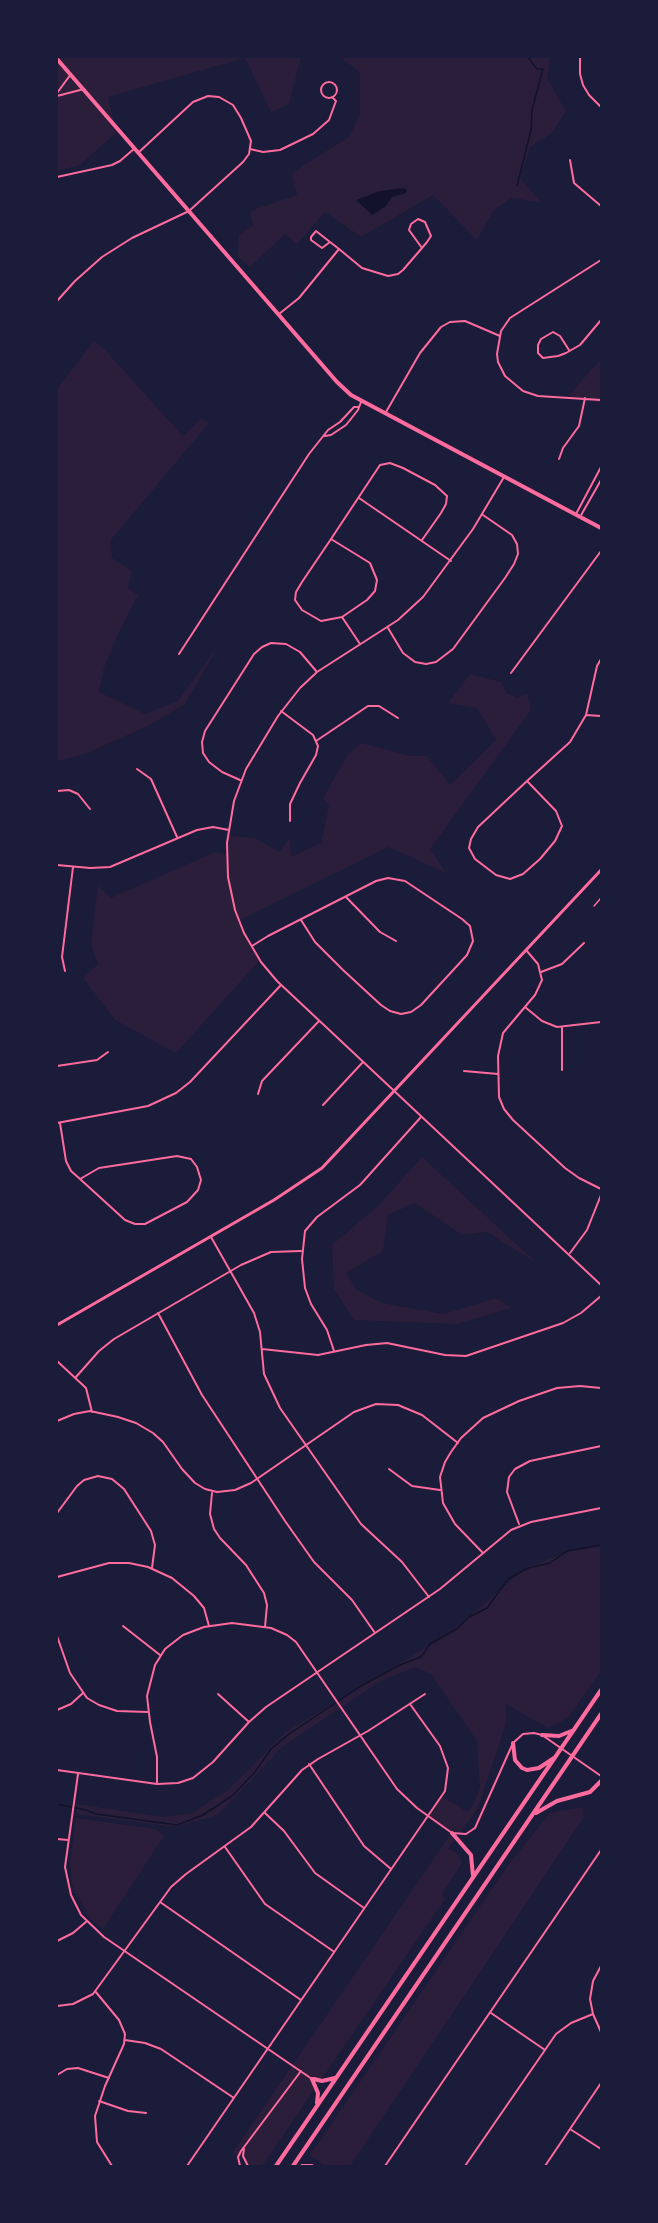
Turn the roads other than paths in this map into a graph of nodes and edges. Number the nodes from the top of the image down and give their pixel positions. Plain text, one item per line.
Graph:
1 (580, 57) edge
2 (57, 59) edge
3 (71, 74) junction
4 (84, 89) junction
5 (57, 94) edge
6 (332, 97) junction
7 (601, 107) edge
8 (135, 148) junction
9 (250, 149) junction
10 (139, 153) junction
11 (570, 160) dead end
12 (57, 177) edge
13 (601, 206) edge
14 (189, 211) junction
15 (330, 242) junction
16 (422, 248) junction
17 (339, 249) junction
18 (601, 260) edge
19 (57, 301) edge
20 (279, 314) junction
21 (601, 320) edge
22 (500, 336) junction
23 (569, 350) junction
24 (585, 398) junction
25 (601, 400) edge
26 (361, 402) junction
27 (358, 407) junction
28 (385, 415) junction
29 (325, 436) junction
30 (559, 459) dead end
31 (601, 467) edge
32 (504, 477) junction
33 (601, 480) edge
34 (359, 498) junction
35 (483, 514) junction
36 (578, 515) junction
37 (601, 528) edge
38 (331, 539) junction
39 (422, 540) junction
40 (601, 550) edge
41 (451, 561) junction
42 (342, 617) junction
43 (387, 627) junction
44 (360, 644) junction
45 (179, 654) dead end
46 (601, 659) edge
47 (317, 672) junction
48 (511, 673) dead end
49 (281, 711) junction
50 (586, 715) junction
51 (601, 716) edge
52 (398, 718) dead end
53 (316, 741) junction
54 (137, 768) dead end
55 (241, 781) junction
56 (527, 781) junction
57 (57, 791) edge
58 (90, 809) dead end
59 (290, 821) dead end
60 (228, 830) junction
61 (177, 837) junction
62 (57, 865) edge
63 (73, 867) junction
64 (601, 870) edge
65 (346, 897) junction
66 (601, 898) edge
67 (594, 906) dead end
68 (301, 920) junction
69 (396, 941) dead end
70 (584, 943) dead end
71 (252, 946) junction
72 (526, 950) junction
73 (65, 971) dead end
74 (541, 972) junction
75 (281, 985) junction
76 (525, 1007) junction
77 (319, 1021) junction
78 (601, 1022) edge
79 (562, 1028) junction
80 (108, 1052) dead end
81 (363, 1062) junction
82 (57, 1066) edge
83 (562, 1070) dead end
84 (464, 1071) dead end
85 (498, 1074) junction
86 (394, 1092) junction
87 (258, 1094) dead end
88 (324, 1105) dead end
89 (422, 1117) junction
90 (58, 1123) edge
91 (80, 1179) junction
92 (601, 1189) edge
93 (601, 1195) edge
94 (210, 1236) junction
95 (302, 1251) junction
96 (570, 1254) junction
97 (230, 1271) junction
98 (601, 1285) edge
99 (601, 1296) edge
100 (158, 1313) junction
101 (57, 1325) edge
102 (262, 1349) junction
103 (334, 1352) junction
104 (57, 1361) edge
105 (76, 1377) junction
106 (601, 1388) edge
107 (92, 1412) junction
108 (57, 1421) edge
109 (458, 1443) junction
110 (306, 1446) junction
111 (601, 1446) edge
112 (389, 1469) dead end
113 (258, 1478) junction
114 (440, 1490) junction
115 (212, 1491) junction
116 (601, 1508) edge
117 (57, 1513) edge
118 (520, 1526) junction
119 (482, 1553) junction
120 (152, 1568) junction
121 (57, 1577) edge
122 (429, 1598) junction
123 (123, 1626) dead end
124 (210, 1626) junction
125 (265, 1627) junction
126 (375, 1633) junction
127 (57, 1636) edge
128 (160, 1655) junction
129 (317, 1672) junction
130 (601, 1690) edge
131 (83, 1693) junction
132 (218, 1694) dead end
133 (425, 1694) dead end
134 (410, 1704) junction
135 (57, 1710) edge
136 (148, 1712) junction
137 (601, 1714) edge
138 (249, 1722) junction
139 (574, 1730) junction
140 (542, 1735) junction
141 (360, 1736) junction
142 (513, 1743) junction
143 (561, 1749) junction
144 (557, 1756) junction
145 (572, 1757) junction
146 (309, 1764) junction
147 (57, 1770) edge
148 (78, 1773) junction
149 (601, 1776) edge
150 (601, 1781) edge
151 (158, 1784) junction
152 (265, 1813) junction
153 (428, 1816) junction
154 (531, 1818) junction
155 (452, 1833) junction
156 (57, 1839) edge
157 (68, 1840) junction
158 (225, 1847) junction
159 (601, 1850) edge
160 (392, 1869) junction
161 (473, 1878) junction
162 (159, 1902) junction
163 (364, 1908) junction
164 (87, 1922) junction
165 (57, 1941) edge
166 (125, 1951) junction
167 (333, 1952) junction
168 (601, 1966) edge
169 (95, 1991) junction
170 (301, 2000) junction
171 (57, 2006) edge
172 (490, 2013) junction
173 (592, 2014) junction
174 (601, 2032) edge
175 (125, 2040) junction
176 (268, 2049) junction
177 (544, 2050) junction
178 (301, 2071) junction
179 (57, 2075) edge
180 (336, 2077) junction
181 (109, 2078) junction
182 (312, 2079) junction
183 (601, 2083) edge
184 (234, 2098) junction
185 (99, 2101) junction
186 (317, 2106) junction
187 (146, 2113) dead end
188 (570, 2129) junction
189 (245, 2144) junction
190 (601, 2149) edge
191 (112, 2166) edge
192 (188, 2166) edge
193 (240, 2166) edge
194 (248, 2166) edge
195 (276, 2166) edge
196 (292, 2166) edge
197 (302, 2166) edge
198 (312, 2166) edge
199 (385, 2166) edge
200 (465, 2166) edge
201 (545, 2166) edge

1 - 7 street
2 - 3 main road
3 - 4 main road
3 - 5 street
4 - 5 street
4 - 8 main road
6 - 6 street
6 - 9 street
8 - 10 main road
8 - 12 street
9 - 10 street
9 - 14 street
10 - 14 main road
11 - 13 street
14 - 19 street
14 - 20 main road
15 - 15 street
15 - 17 street
16 - 16 street
16 - 17 street
17 - 20 street
18 - 22 street
20 - 26 main road
21 - 23 street
22 - 24 street
22 - 28 street
23 - 23 street
24 - 25 street
24 - 30 street
26 - 27 street
26 - 28 main road
27 - 29 street
27 - 29 street
28 - 32 main road
29 - 45 street
31 - 36 street
32 - 35 street
32 - 36 main road
33 - 36 street
34 - 38 street
34 - 39 street
34 - 39 street
35 - 41 street
35 - 43 street
36 - 37 main road
38 - 42 street
38 - 42 street
39 - 41 street
40 - 48 street
41 - 43 street
42 - 44 street
43 - 44 street
44 - 47 street
46 - 50 street
47 - 49 street
47 - 55 street
49 - 53 street
49 - 55 street
50 - 51 street
50 - 56 street
52 - 53 street
53 - 59 street
54 - 61 street
55 - 60 street
56 - 56 street
57 - 58 street
60 - 61 street
60 - 71 street
61 - 63 street
62 - 63 street
63 - 73 street
64 - 72 street
65 - 68 street
65 - 68 street
65 - 69 street
66 - 67 lane
68 - 71 street
70 - 74 street
71 - 75 street
72 - 74 street
72 - 86 street
74 - 76 street
75 - 77 street
75 - 90 street
76 - 79 street
76 - 85 street
77 - 81 street
77 - 87 street
78 - 79 street
79 - 83 street
80 - 82 street
81 - 86 street
81 - 88 street
84 - 85 street
85 - 92 street
86 - 89 street
86 - 94 street
89 - 95 street
89 - 96 street
90 - 91 street
91 - 91 street
93 - 96 street
94 - 97 street
94 - 101 street
95 - 97 street
95 - 103 street
96 - 98 street
97 - 100 street
97 - 102 street
99 - 103 street
100 - 105 street
100 - 113 street
102 - 103 street
102 - 110 street
104 - 105 street
105 - 107 street
106 - 109 street
107 - 108 street
107 - 115 street
109 - 110 street
109 - 114 street
110 - 113 street
110 - 122 street
111 - 118 street
112 - 114 street
113 - 115 street
113 - 126 street
114 - 119 street
115 - 125 street
116 - 118 street
117 - 120 street
118 - 119 street
119 - 122 street
120 - 121 street
120 - 124 street
122 - 126 street
123 - 128 street
124 - 125 street
124 - 128 street
125 - 129 street
126 - 129 street
127 - 131 street
128 - 136 street
129 - 138 street
129 - 141 street
130 - 139 main road
131 - 135 street
131 - 136 street
132 - 138 street
133 - 134 street
134 - 141 street
134 - 153 street
136 - 151 street
137 - 145 main road
138 - 151 street
139 - 140 main road
139 - 143 main road
140 - 142 street
140 - 143 street
141 - 146 street
141 - 153 street
142 - 144 main road
142 - 155 street
143 - 144 main road
143 - 145 street
144 - 161 main road
145 - 149 street
145 - 154 main road
146 - 152 street
146 - 160 street
147 - 148 street
148 - 151 street
148 - 157 street
150 - 154 main road
152 - 158 street
152 - 163 street
153 - 155 street
153 - 160 street
154 - 196 main road
155 - 161 main road
156 - 157 street
157 - 164 street
158 - 162 street
158 - 167 street
159 - 172 street
160 - 163 street
161 - 180 main road
162 - 166 street
162 - 170 street
163 - 167 street
164 - 165 street
164 - 166 street
166 - 169 street
166 - 176 street
167 - 170 street
168 - 173 street
169 - 171 street
169 - 175 street
170 - 176 street
172 - 177 street
172 - 199 street
173 - 174 street
173 - 177 street
175 - 181 street
175 - 184 street
176 - 178 street
176 - 184 street
177 - 200 street
178 - 182 street
178 - 189 street
179 - 181 street
180 - 182 main road
180 - 186 main road
181 - 185 street
182 - 186 main road
183 - 188 street
184 - 192 street
185 - 187 street
185 - 191 street
186 - 195 main road
188 - 190 street
188 - 201 street
189 - 193 street
189 - 194 street
197 - 198 main road

